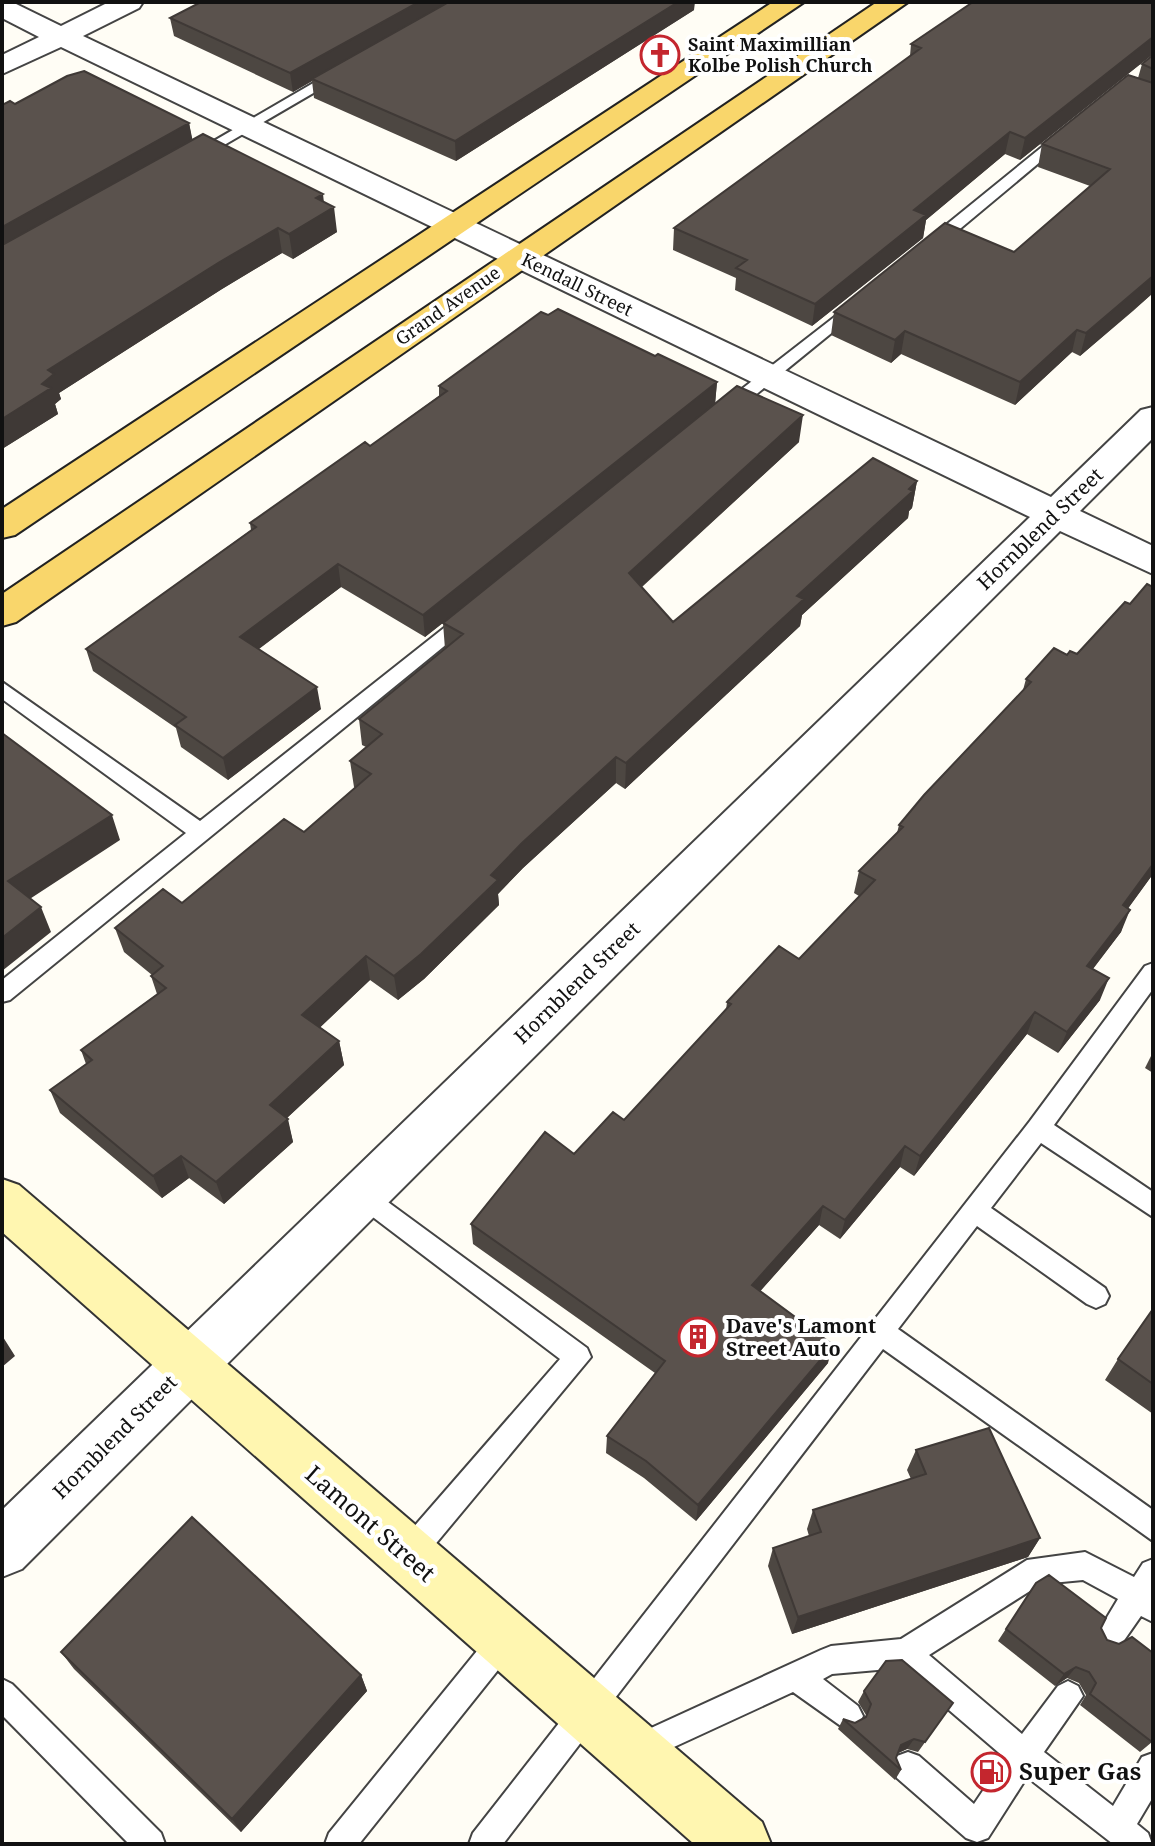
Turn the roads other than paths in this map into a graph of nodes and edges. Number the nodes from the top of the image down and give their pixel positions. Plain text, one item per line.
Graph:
1 (130, 2) edge
2 (791, 2) edge
3 (895, 2) edge
4 (2, 8) edge
5 (60, 37) junction
6 (2, 66) edge
7 (352, 67) edge
8 (247, 126) junction
9 (1074, 127) edge
10 (179, 165) edge
11 (455, 226) junction
12 (921, 253) edge
13 (518, 256) junction
14 (874, 291) edge
15 (767, 378) junction
16 (1153, 418) edge
17 (705, 427) edge
18 (1055, 515) junction
19 (2, 526) edge
20 (1153, 561) edge
21 (482, 605) edge
22 (2, 613) edge
23 (2, 689) edge
24 (199, 831) junction
25 (1153, 972) edge
26 (2, 993) edge
27 (1038, 1128) junction
28 (362, 1194) junction
29 (2, 1201) edge
30 (1153, 1206) edge
31 (974, 1210) junction
32 (1096, 1296) dead end
33 (880, 1332) junction
34 (187, 1365) junction
35 (1153, 1527) edge
36 (2, 1549) edge
37 (407, 1556) junction
38 (1148, 1592) edge
39 (1108, 1639) edge
40 (504, 1640) junction
41 (905, 1653) junction
42 (797, 1677) junction
43 (2, 1694) edge
44 (1068, 1696) edge
45 (586, 1710) junction
46 (848, 1716) dead end
47 (633, 1751) junction
48 (1024, 1755) junction
49 (908, 1767) edge
50 (1153, 1768) edge
51 (972, 1836) edge
52 (1127, 1836) edge
53 (150, 1844) edge
54 (340, 1844) edge
55 (484, 1844) edge
56 (740, 1844) edge

1 - 5 street
2 - 11 main road
3 - 13 main road, Grand Avenue
4 - 5 street, Kendall Street
5 - 6 street
5 - 8 street, Kendall Street
7 - 8 lane
8 - 10 lane
8 - 11 street, Kendall Street
9 - 12 lane
11 - 13 street, Kendall Street
11 - 19 main road
13 - 15 street, Kendall Street
13 - 22 main road, Grand Avenue
14 - 15 lane
15 - 17 lane
15 - 18 street, Kendall Street
16 - 18 street, Hornblend Street
18 - 20 street, Kendall Street
18 - 28 street, Hornblend Street
21 - 24 lane
23 - 24 lane
24 - 26 lane
25 - 27 lane
27 - 30 lane
27 - 31 lane
28 - 34 street, Hornblend Street
28 - 37 lane
29 - 34 street, Lamont Street
31 - 32 lane
31 - 33 lane
33 - 35 lane
33 - 45 lane
34 - 36 street, Hornblend Street
34 - 37 street, Lamont Street
37 - 40 street, Lamont Street
38 - 39 lane
38 - 41 lane
40 - 45 street, Lamont Street
40 - 54 lane
41 - 42 lane
41 - 48 lane
42 - 46 lane
42 - 47 lane
43 - 53 lane
44 - 48 lane
45 - 47 street, Lamont Street
45 - 55 lane
47 - 56 street, Lamont Street
48 - 51 lane
48 - 52 lane
49 - 51 lane
50 - 52 lane

